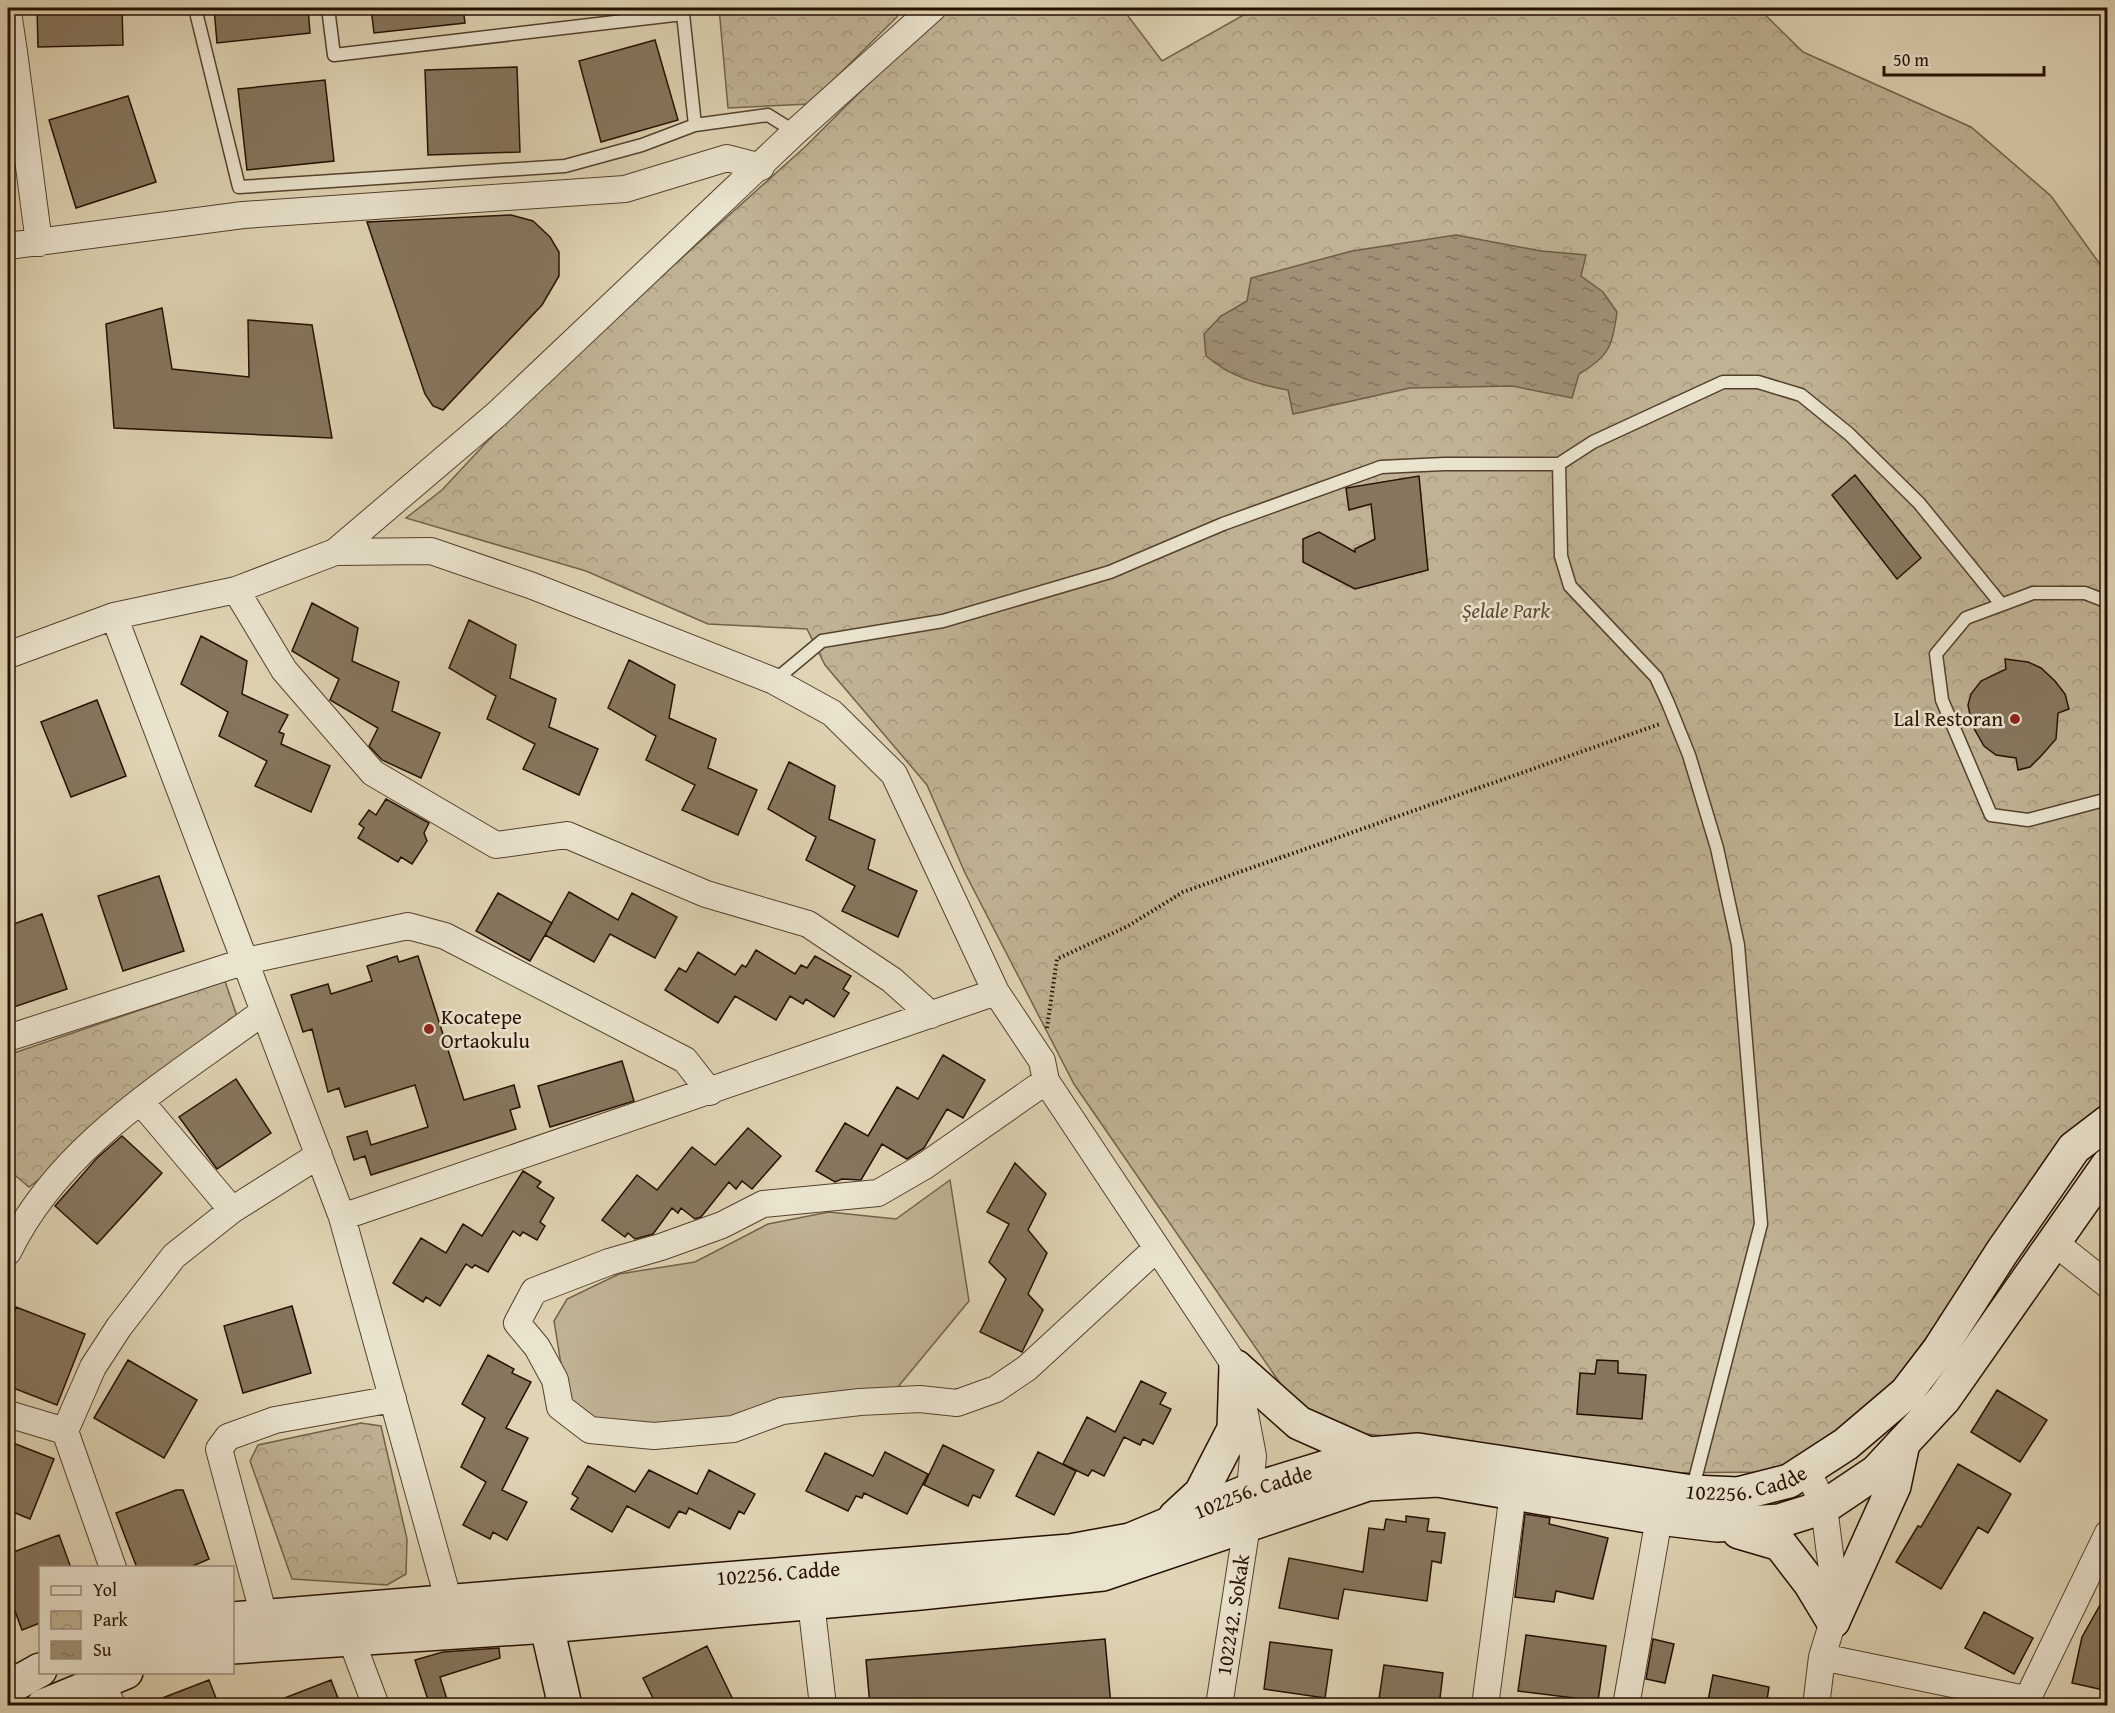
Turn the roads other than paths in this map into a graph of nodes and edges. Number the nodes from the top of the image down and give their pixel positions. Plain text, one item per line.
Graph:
1 (195, 8) edge
2 (328, 8) edge
3 (933, 8) edge
4 (8, 12) edge
5 (11, 54) edge
6 (694, 125) junction
7 (795, 132) junction
8 (761, 167) junction
9 (39, 243) junction
10 (8, 246) edge
11 (1559, 464) junction
12 (335, 552) junction
13 (236, 590) junction
14 (2108, 602) edge
15 (2001, 604) junction
16 (114, 616) junction
17 (8, 655) edge
18 (774, 681) junction
19 (2108, 799) edge
20 (246, 961) junction
21 (996, 992) junction
22 (263, 1012) junction
23 (931, 1015) junction
24 (8, 1038) edge
25 (1044, 1071) junction
26 (710, 1092) junction
27 (141, 1102) junction
28 (2108, 1122) edge
29 (319, 1155) junction
30 (2108, 1165) edge
31 (232, 1210) junction
32 (342, 1217) junction
33 (2055, 1243) junction
34 (1156, 1249) junction
35 (8, 1252) edge
36 (2108, 1285) edge
37 (1236, 1367) junction
38 (393, 1399) junction
39 (8, 1414) edge
40 (65, 1431) junction
41 (1903, 1443) junction
42 (1369, 1454) junction
43 (1808, 1469) junction
44 (1248, 1491) junction
45 (1692, 1492) junction
46 (1513, 1493) junction
47 (1824, 1507) junction
48 (1659, 1518) junction
49 (1168, 1524) junction
50 (1246, 1525) junction
51 (1717, 1525) junction
52 (2108, 1533) edge
53 (112, 1566) edge
54 (539, 1591) junction
55 (449, 1602) junction
56 (811, 1602) junction
57 (248, 1618) edge
58 (1833, 1621) junction
59 (547, 1626) junction
60 (351, 1639) junction
61 (234, 1647) edge
62 (1822, 1657) junction
63 (28, 1673) edge
64 (113, 1686) edge
65 (8, 1688) edge
66 (2024, 1702) edge
67 (43, 1706) edge
68 (376, 1706) edge
69 (566, 1706) edge
70 (823, 1706) edge
71 (1219, 1706) edge
72 (1485, 1706) edge
73 (1626, 1706) edge
74 (1816, 1706) edge

1 - 6 lane
2 - 6 lane
3 - 7 street
4 - 5 street
5 - 9 street
6 - 7 lane
7 - 8 street
8 - 9 street
8 - 12 street
9 - 10 street
11 - 15 lane
11 - 18 lane
11 - 45 lane
12 - 13 street
12 - 18 street
13 - 16 street
13 - 23 street
14 - 15 lane
15 - 19 lane
16 - 17 street
16 - 20 street
18 - 21 street
20 - 22 street
20 - 24 street
20 - 26 street
21 - 23 street
21 - 25 street
22 - 27 street
22 - 29 street
23 - 26 street
25 - 34 street
25 - 34 street
26 - 32 street
27 - 31 street
27 - 35 street
28 - 43 street, 102256. Cadde
29 - 31 street
29 - 32 street
30 - 33 street, 102256. Cadde
31 - 40 street
32 - 38 street
33 - 36 street
33 - 41 street, 102256. Cadde
34 - 37 street
37 - 42 street
37 - 44 street, 102242. Sokak
37 - 49 street
38 - 55 street
38 - 57 street
39 - 40 street
40 - 53 street
41 - 47 street, 102256. Cadde
41 - 58 street
42 - 44 street, 102256. Cadde
42 - 45 street, 102256. Cadde
43 - 45 street, 102256. Cadde
43 - 47 street
44 - 49 street, 102256. Cadde
44 - 50 street, 102242. Sokak
46 - 48 street, 102256. Cadde
46 - 50 street, 102256. Cadde
46 - 72 street
47 - 51 street, 102256. Cadde
47 - 58 street
48 - 51 street, 102256. Cadde
48 - 73 street
49 - 54 street, 102256. Cadde
50 - 56 street, 102256. Cadde
50 - 71 street, 102242. Sokak
51 - 58 street
52 - 66 street
54 - 55 street, 102256. Cadde
54 - 59 street
55 - 57 street, 102256. Cadde
56 - 59 street, 102256. Cadde
56 - 70 street
58 - 62 street
59 - 60 street, 102256. Cadde
59 - 69 street
60 - 61 street, 102256. Cadde
60 - 68 street
62 - 66 street
62 - 74 street
63 - 65 street
64 - 67 street

